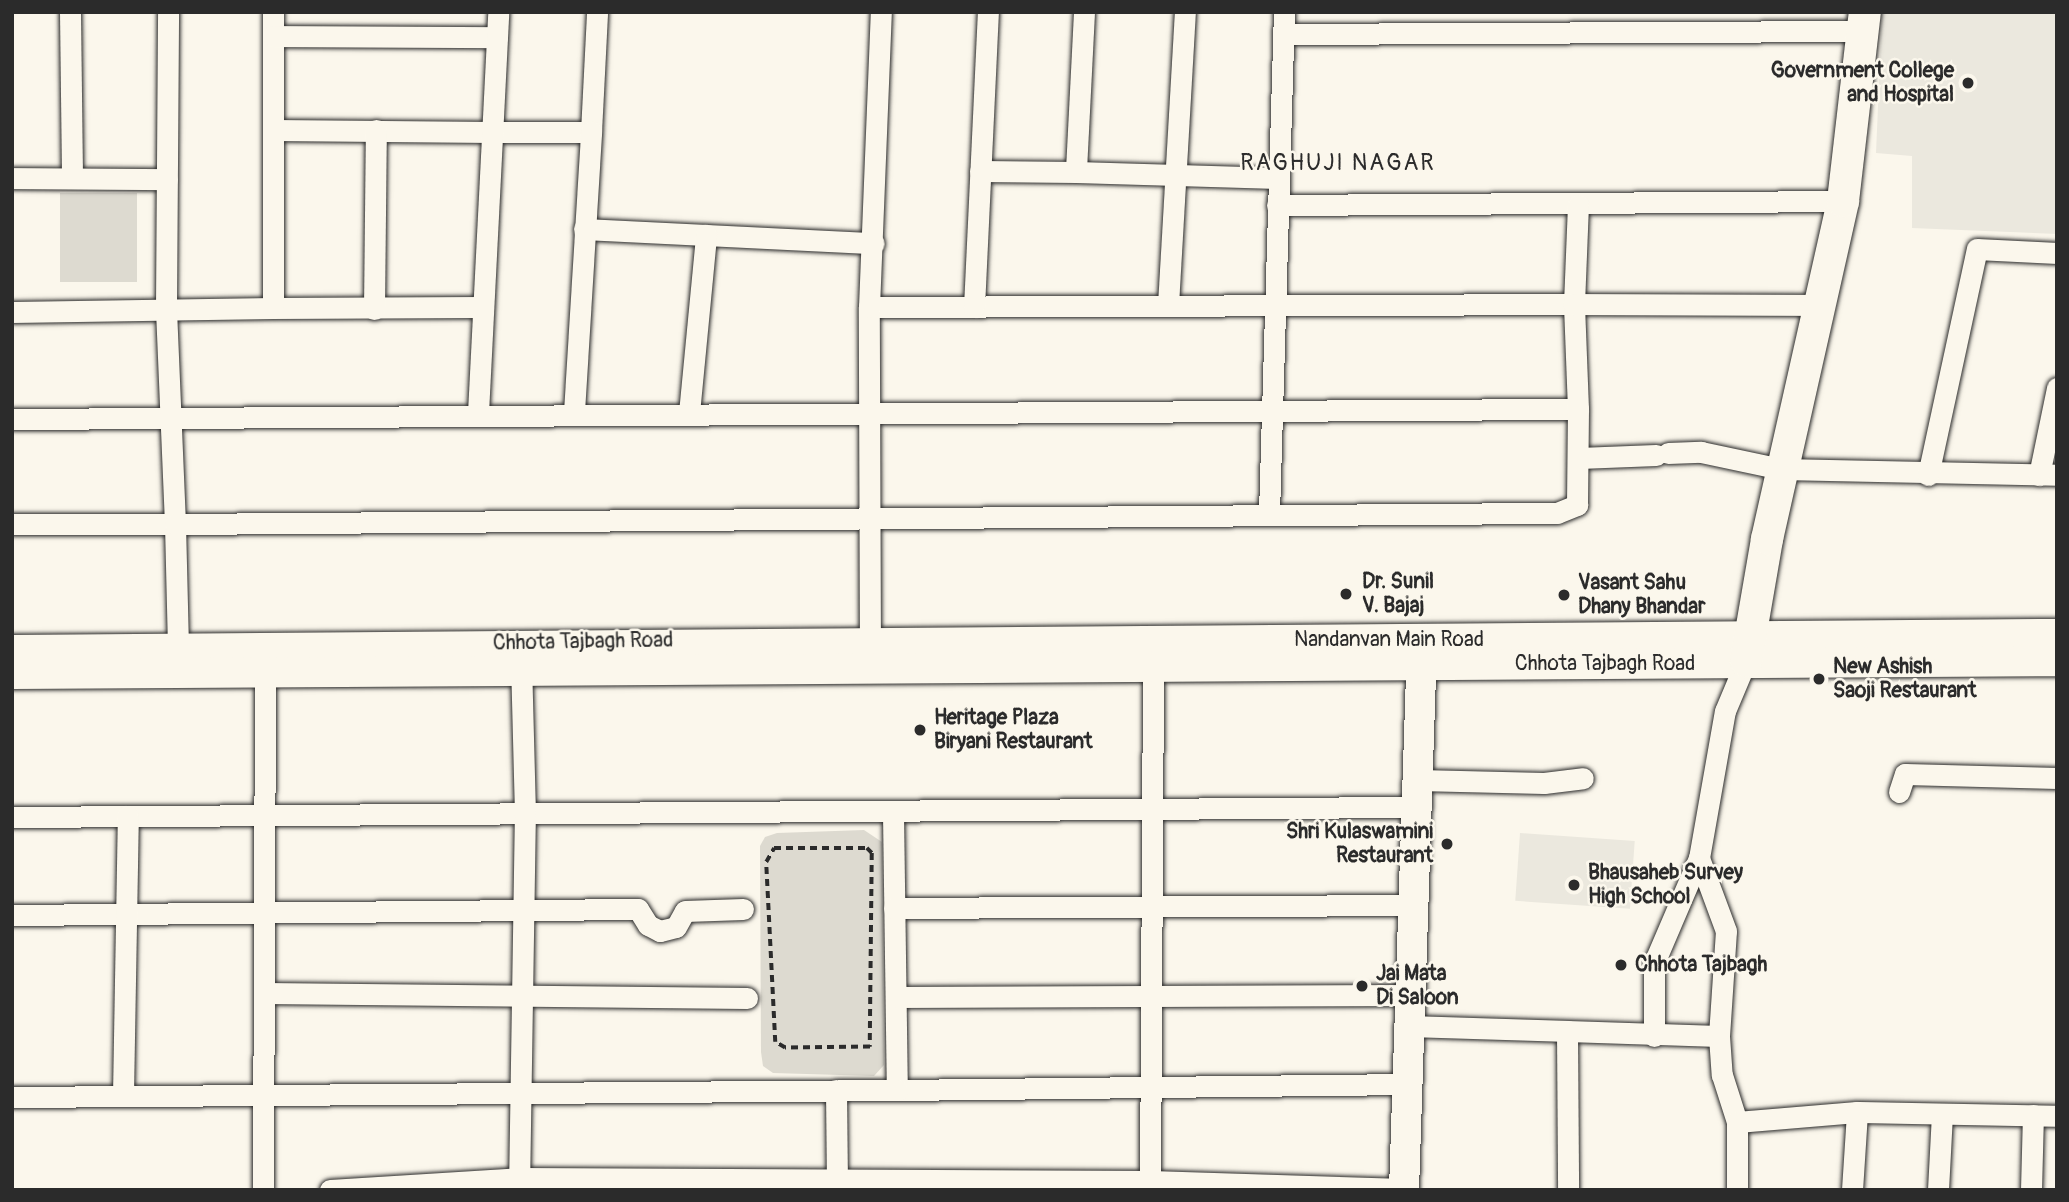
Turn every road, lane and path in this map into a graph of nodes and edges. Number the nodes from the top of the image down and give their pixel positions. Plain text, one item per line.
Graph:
1 (70, 12) edge
2 (168, 12) edge
3 (273, 12) edge
4 (498, 12) edge
5 (597, 12) edge
6 (881, 12) edge
7 (988, 12) edge
8 (1084, 12) edge
9 (1185, 12) edge
10 (1601, 21) edge
11 (1864, 22) edge
12 (1284, 23) edge
13 (273, 36) junction
14 (497, 37) junction
15 (273, 130) junction
16 (376, 130) junction
17 (492, 132) junction
18 (591, 132) junction
19 (979, 171) junction
20 (1076, 172) junction
21 (1173, 176) junction
22 (12, 178) edge
23 (72, 178) junction
24 (1278, 178) junction
25 (167, 179) junction
26 (1843, 201) junction
27 (1277, 205) junction
28 (1578, 205) junction
29 (584, 229) junction
30 (706, 235) junction
31 (874, 243) junction
32 (2057, 253) edge
33 (1574, 304) junction
34 (1168, 305) junction
35 (1821, 305) junction
36 (481, 307) junction
37 (870, 307) junction
38 (974, 307) junction
39 (1274, 307) junction
40 (166, 308) junction
41 (272, 308) junction
42 (374, 309) junction
43 (12, 312) edge
44 (2057, 388) edge
45 (1578, 409) junction
46 (1271, 410) junction
47 (574, 412) junction
48 (478, 413) junction
49 (689, 413) junction
50 (870, 413) junction
51 (168, 416) junction
52 (12, 419) edge
53 (1579, 458) junction
54 (1782, 469) junction
55 (1928, 475) junction
56 (2048, 475) edge
57 (1269, 513) junction
58 (868, 517) junction
59 (12, 524) edge
60 (175, 524) junction
61 (2057, 634) edge
62 (178, 648) junction
63 (1749, 648) junction
64 (12, 650) edge
65 (1422, 652) junction
66 (870, 653) junction
67 (1153, 653) junction
68 (521, 656) junction
69 (2057, 661) edge
70 (265, 672) junction
71 (12, 674) edge
72 (1583, 778) dead end
73 (2057, 778) edge
74 (1899, 792) dead end
75 (1418, 793) junction
76 (1152, 811) junction
77 (893, 813) junction
78 (525, 814) junction
79 (128, 816) junction
80 (265, 816) junction
81 (12, 817) edge
82 (774, 848) joint
83 (1699, 858) junction
84 (1415, 905) junction
85 (894, 908) junction
86 (524, 909) junction
87 (743, 909) dead end
88 (1152, 909) junction
89 (266, 911) junction
90 (123, 913) junction
91 (12, 915) edge
92 (264, 993) junction
93 (521, 995) junction
94 (1411, 995) junction
95 (896, 997) junction
96 (1151, 997) junction
97 (747, 998) dead end
98 (1411, 1026) junction
99 (1567, 1031) junction
100 (1654, 1036) junction
101 (1718, 1036) junction
102 (1409, 1084) junction
103 (836, 1090) junction
104 (897, 1090) junction
105 (1150, 1090) junction
106 (263, 1092) junction
107 (519, 1094) junction
108 (123, 1095) junction
109 (12, 1097) edge
110 (1857, 1112) junction
111 (1942, 1114) junction
112 (2033, 1115) junction
113 (2057, 1116) edge
114 (1737, 1122) junction
115 (519, 1184) edge
116 (837, 1185) edge
117 (1150, 1185) edge
118 (1404, 1189) edge
119 (263, 1190) edge
120 (330, 1190) edge
121 (1568, 1190) edge
122 (1737, 1190) edge
123 (1852, 1190) edge
124 (1938, 1190) edge
125 (2031, 1190) edge

1 - 23 street
2 - 25 street
3 - 13 street
4 - 14 street
5 - 18 street
6 - 31 street
7 - 19 street
8 - 20 street
9 - 21 street
10 - 11 street
10 - 12 street
11 - 26 main road
12 - 24 street
13 - 14 street
13 - 15 street
14 - 17 street
15 - 16 street
15 - 41 street
16 - 17 street
16 - 42 street
17 - 18 street
17 - 36 street
18 - 29 street
19 - 20 street
19 - 38 street
20 - 21 street
21 - 24 street
21 - 34 street
22 - 23 street
23 - 25 street
24 - 27 street
25 - 40 street
26 - 28 street
26 - 35 main road
27 - 28 street
27 - 39 street
28 - 33 street
29 - 30 street
29 - 47 street
30 - 31 street
30 - 49 street
31 - 37 street
32 - 55 street
33 - 35 street
33 - 39 street
33 - 45 street
34 - 38 street
34 - 39 street
35 - 54 main road
36 - 42 street
36 - 48 street
37 - 38 street
37 - 50 street
39 - 46 street
40 - 41 street
40 - 43 street
40 - 51 street
41 - 42 street
44 - 56 street
45 - 46 street
45 - 53 street
46 - 50 street
46 - 57 street
47 - 48 street
47 - 49 street
48 - 51 street
49 - 50 street
50 - 58 street
51 - 52 street
51 - 60 street
53 - 54 street
53 - 57 street
54 - 55 street
54 - 63 main road
55 - 56 street
57 - 58 street
58 - 60 street
58 - 66 street
59 - 60 street
60 - 62 street
61 - 63 main road
62 - 64 main road, Chhota Tajbagh Road
62 - 68 main road, Chhota Tajbagh Road
63 - 65 main road, Nandanvan Main Road
63 - 69 main road
63 - 83 street
65 - 67 main road, Nandanvan Main Road
65 - 75 main road
66 - 67 main road, Chhota Tajbagh Road
66 - 68 main road, Chhota Tajbagh Road
67 - 76 street
68 - 70 main road
68 - 78 street
70 - 71 main road
70 - 80 street
72 - 75 street
73 - 74 street
75 - 76 street
75 - 84 main road
76 - 77 street
76 - 88 street
77 - 78 street
77 - 85 street
78 - 80 street
78 - 86 street
79 - 80 street
79 - 81 street
79 - 90 street
80 - 89 street
82 - 82 path
83 - 100 street
83 - 101 street
84 - 88 street
84 - 94 main road
85 - 88 street
85 - 95 street
86 - 87 street
86 - 89 street
86 - 93 street
88 - 96 street
89 - 90 street
89 - 92 street
90 - 91 street
90 - 108 street
92 - 93 street
92 - 106 street
93 - 97 street
93 - 107 street
94 - 96 street
94 - 98 main road
95 - 96 street
95 - 104 street
96 - 105 street
98 - 99 street
98 - 102 main road
99 - 100 street
99 - 121 street
100 - 101 street
101 - 114 street
102 - 105 street
102 - 118 main road
103 - 104 street
103 - 107 street
103 - 116 street
104 - 105 street
105 - 117 street
106 - 107 street
106 - 108 street
106 - 119 street
107 - 115 street
108 - 109 street
110 - 111 street
110 - 114 street
110 - 123 street
111 - 112 street
111 - 124 street
112 - 113 street
112 - 125 street
114 - 122 street
115 - 116 street
115 - 120 street
116 - 117 street
117 - 118 street

